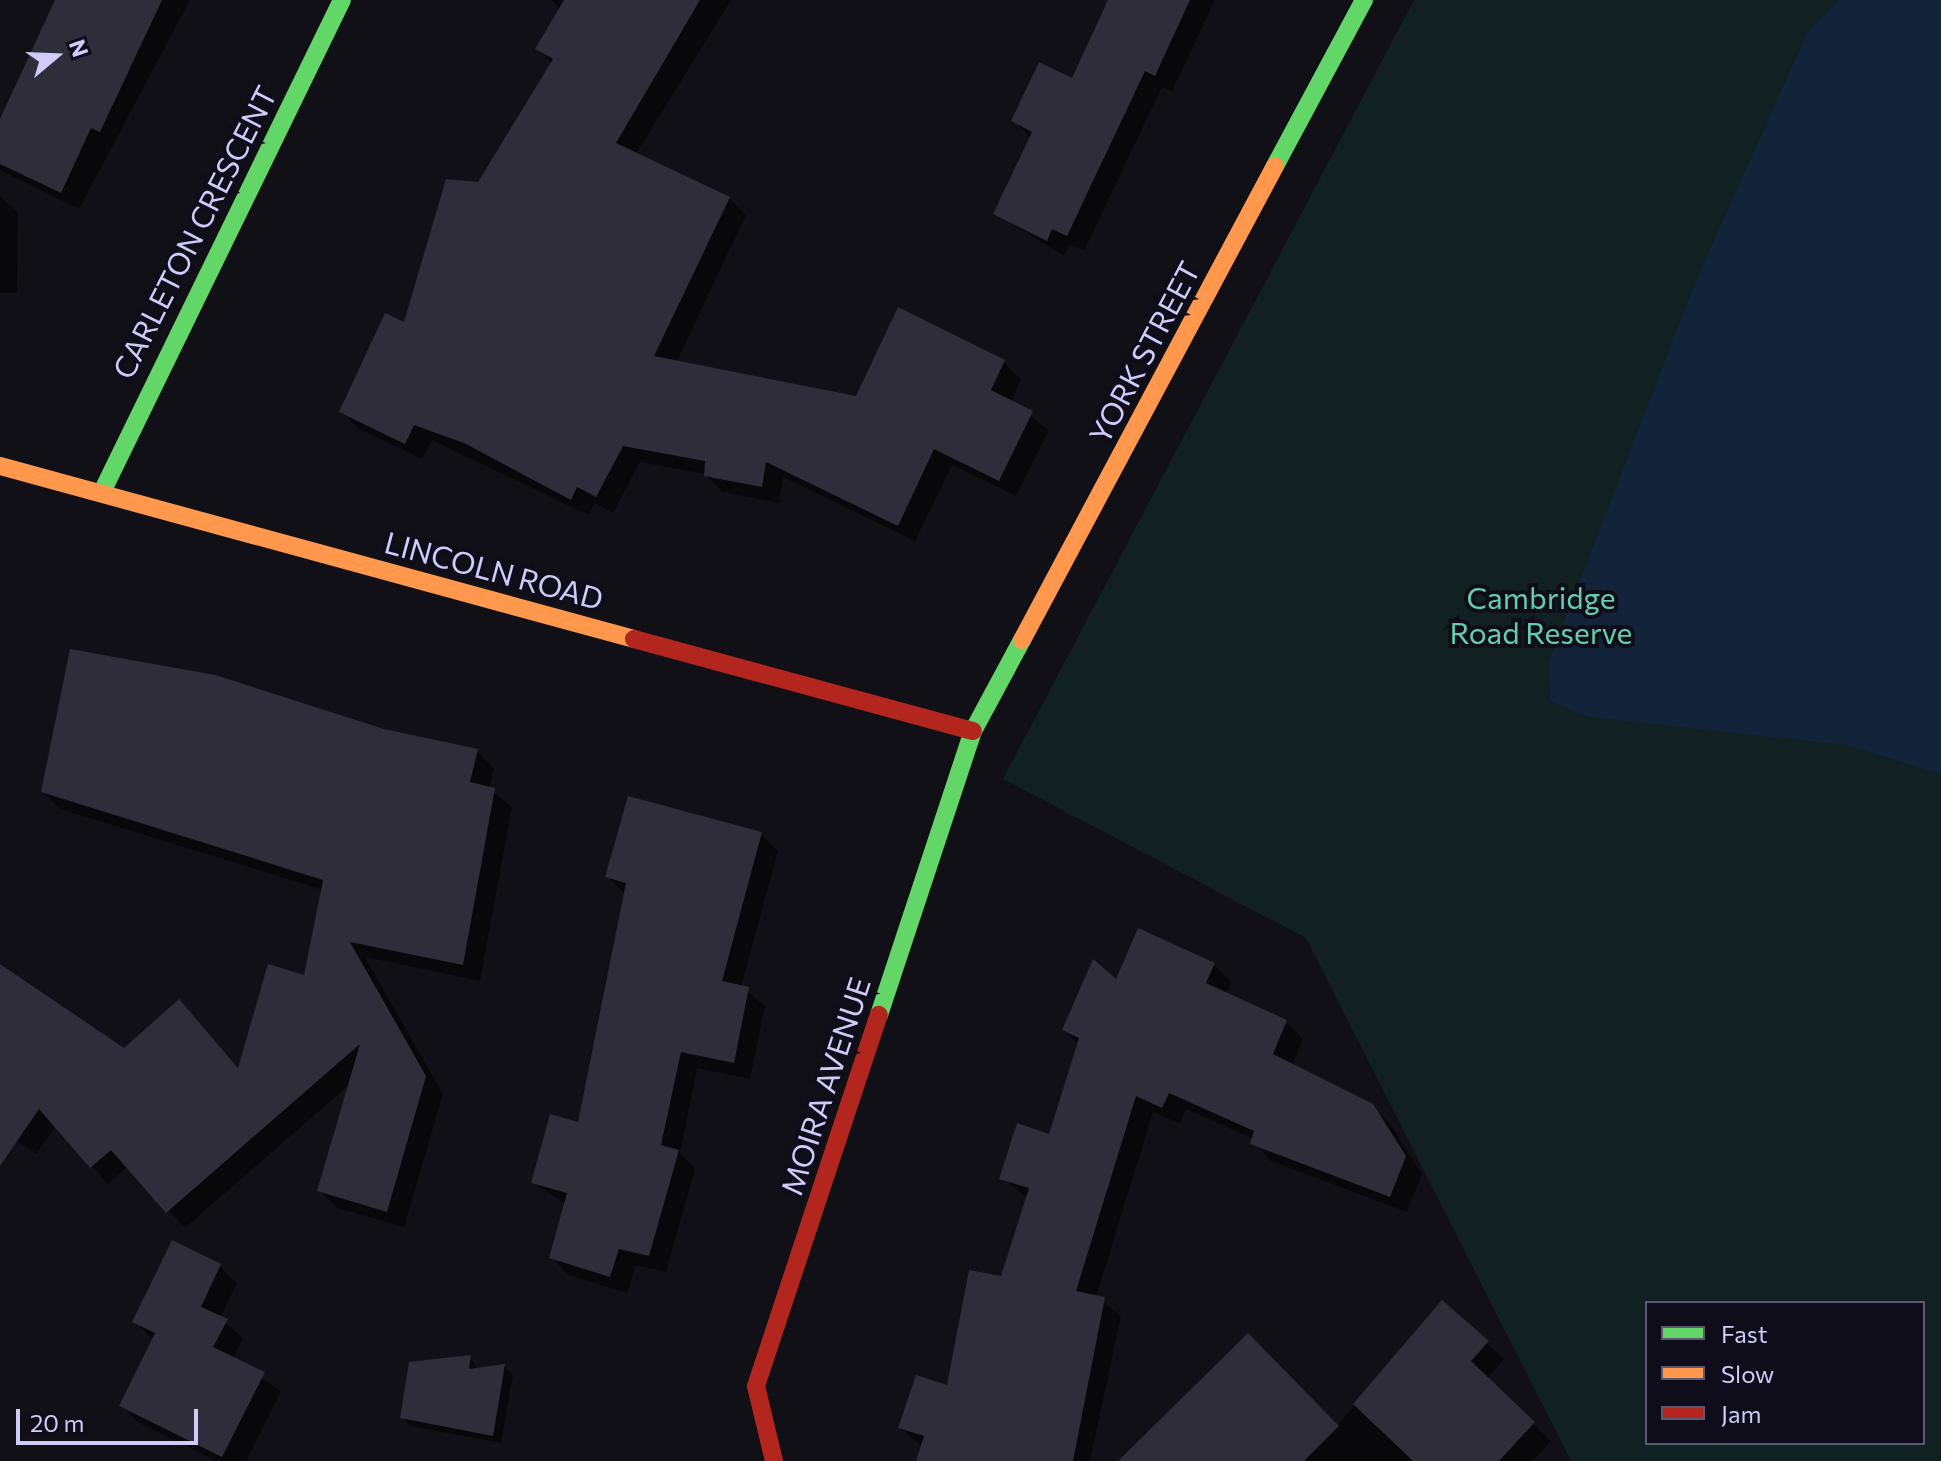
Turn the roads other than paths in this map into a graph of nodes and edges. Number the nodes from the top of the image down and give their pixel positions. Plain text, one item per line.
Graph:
1 (342, 0) edge
2 (1364, 0) edge
3 (0, 466) edge
4 (102, 492) junction
5 (973, 731) junction
6 (774, 1461) edge

1 - 4 street, CARLETON CRESCENT
2 - 5 street, YORK STREET
3 - 4 street, LINCOLN ROAD
4 - 5 street, LINCOLN ROAD
5 - 6 street, MOIRA AVENUE

